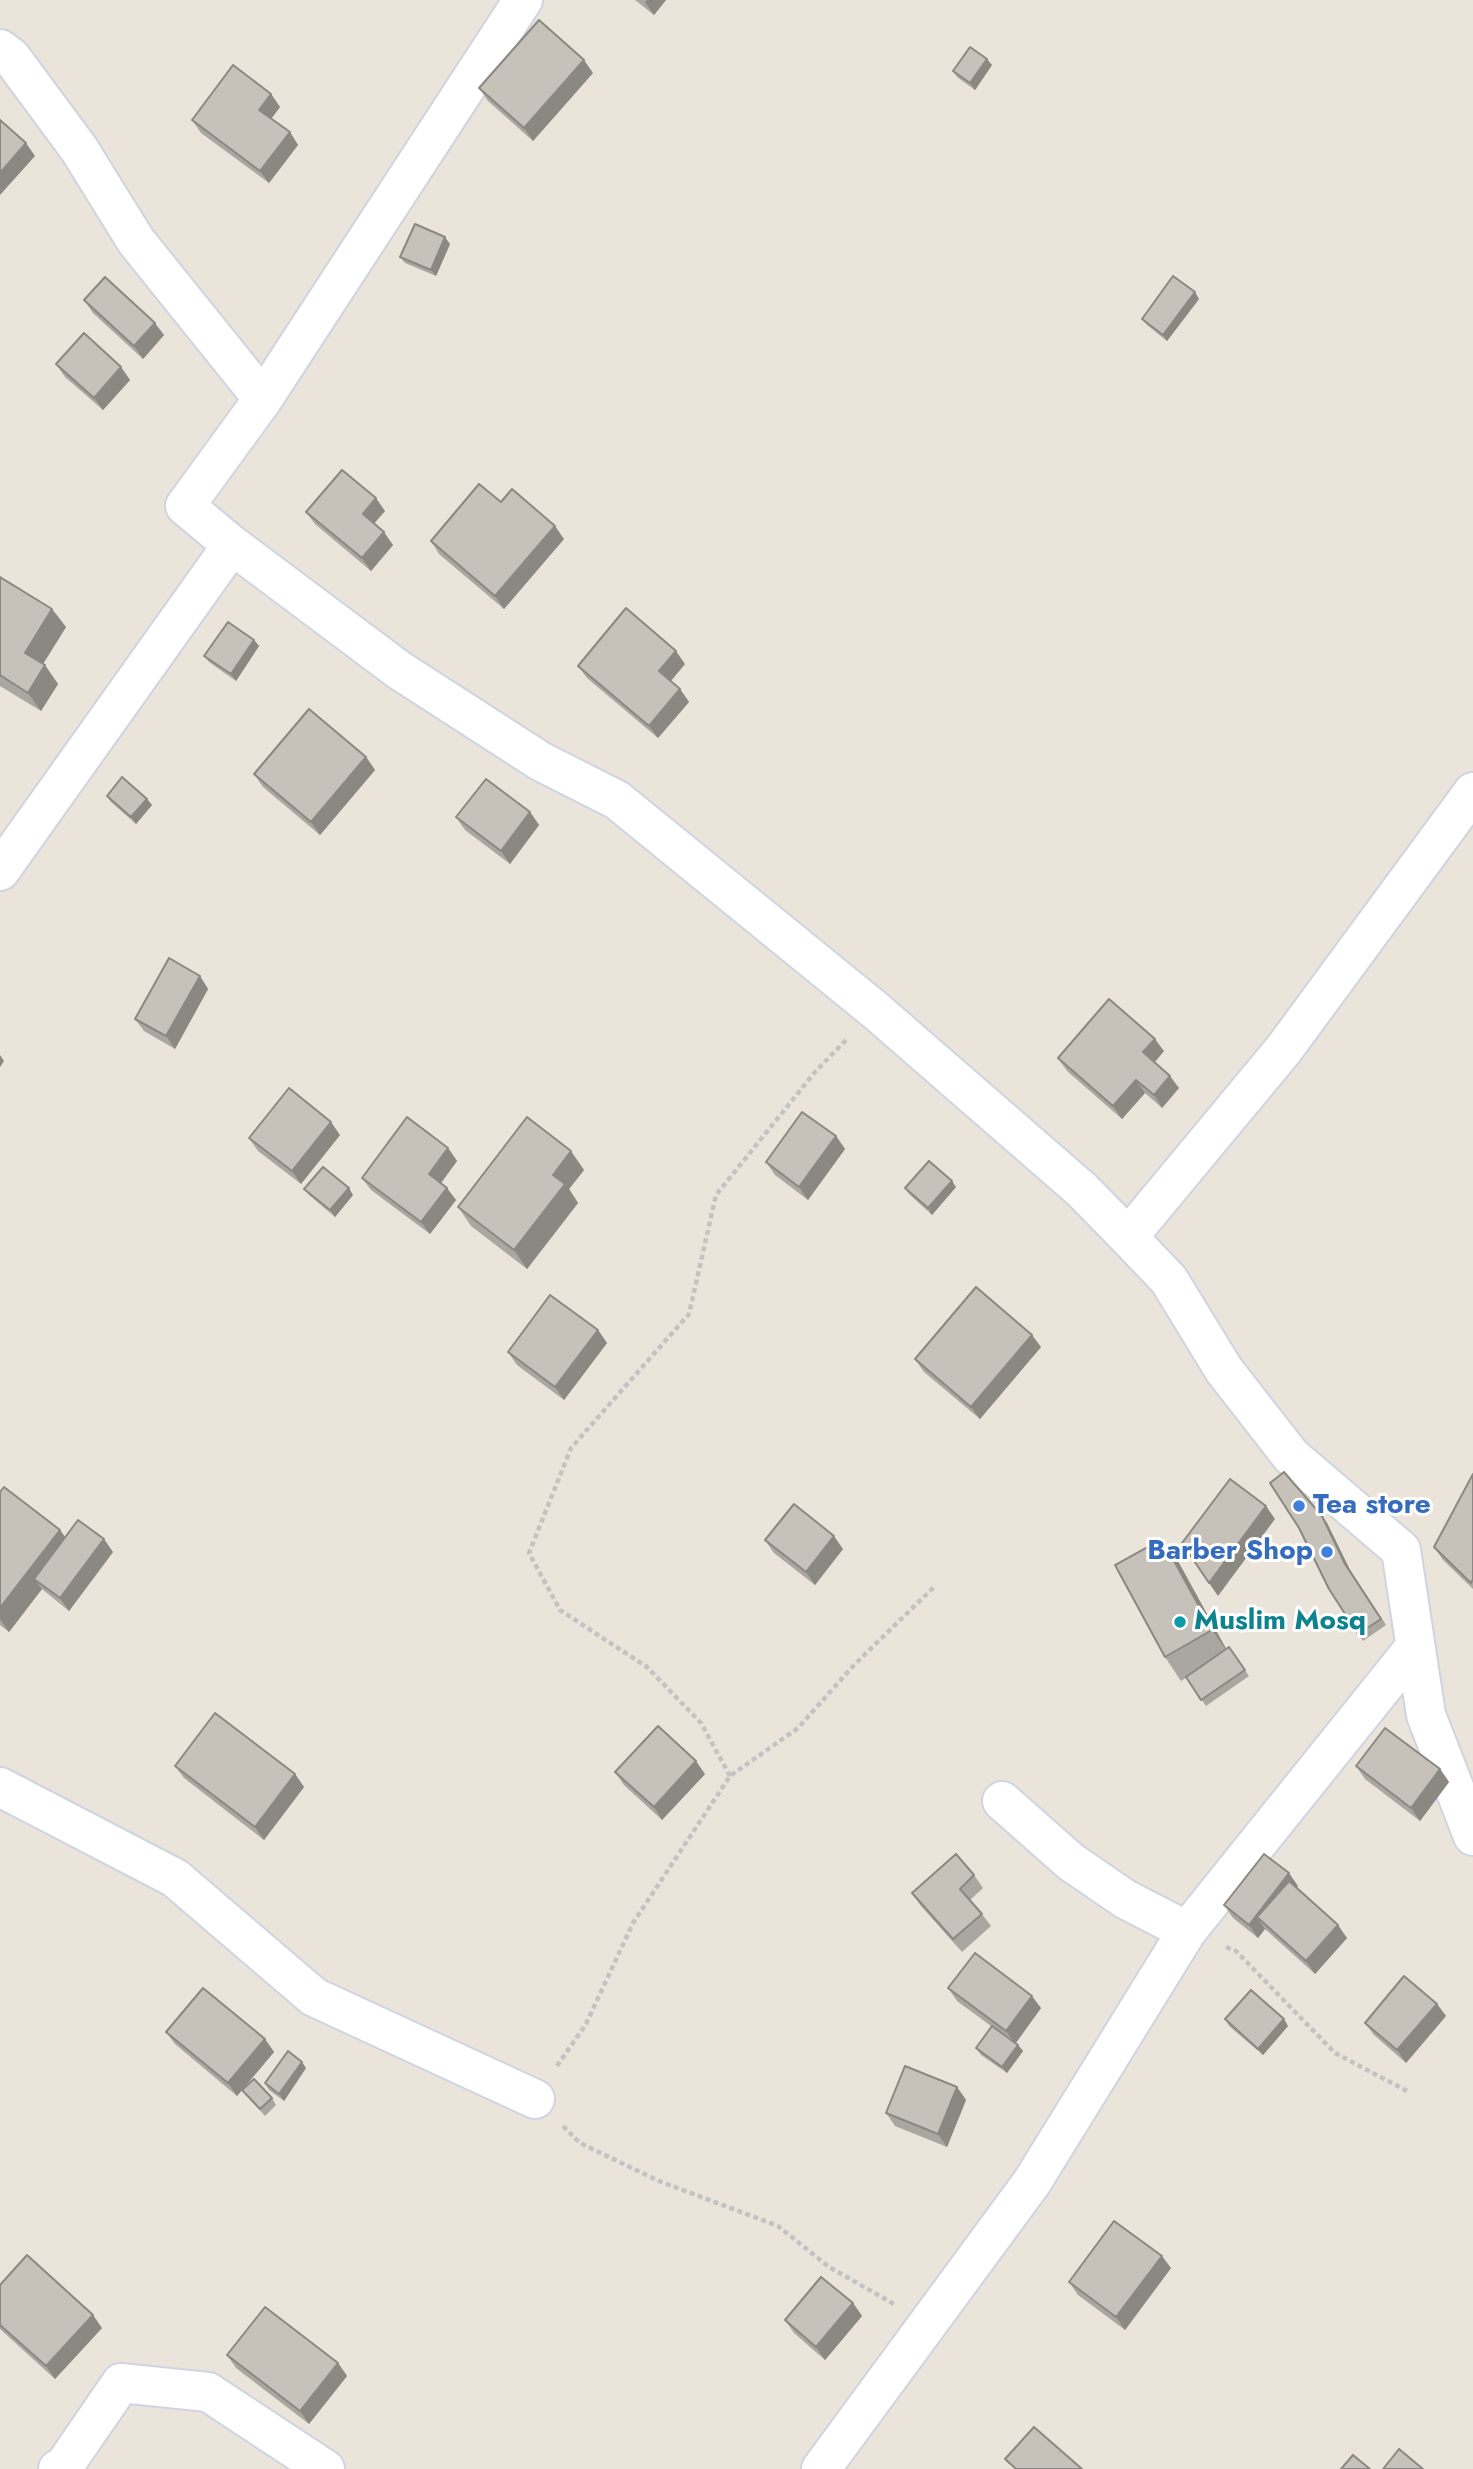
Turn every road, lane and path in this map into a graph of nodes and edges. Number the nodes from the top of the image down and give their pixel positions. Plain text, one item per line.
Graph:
1 (523, 0) edge
2 (0, 49) edge
3 (263, 399) junction
4 (232, 545) junction
5 (1473, 792) edge
6 (0, 871) edge
7 (875, 1010) junction
8 (1128, 1237) junction
9 (934, 1587) dead end
10 (1415, 1647) junction
11 (730, 1776) junction
12 (0, 1787) edge
13 (1002, 1801) dead end
14 (1473, 1836) edge
15 (1187, 1931) junction
16 (1407, 2091) dead end
17 (535, 2099) junction
18 (928, 2324) junction
19 (58, 2469) edge
20 (325, 2469) edge
21 (821, 2469) edge

1 - 3 street
2 - 3 street
3 - 4 street
4 - 6 street
4 - 7 street
5 - 8 street
7 - 8 street
7 - 11 path
8 - 10 street
9 - 11 path
10 - 14 street
10 - 15 street
11 - 17 path
12 - 17 street
13 - 15 street
15 - 16 path
15 - 18 street
17 - 18 path
18 - 21 street
19 - 20 street

